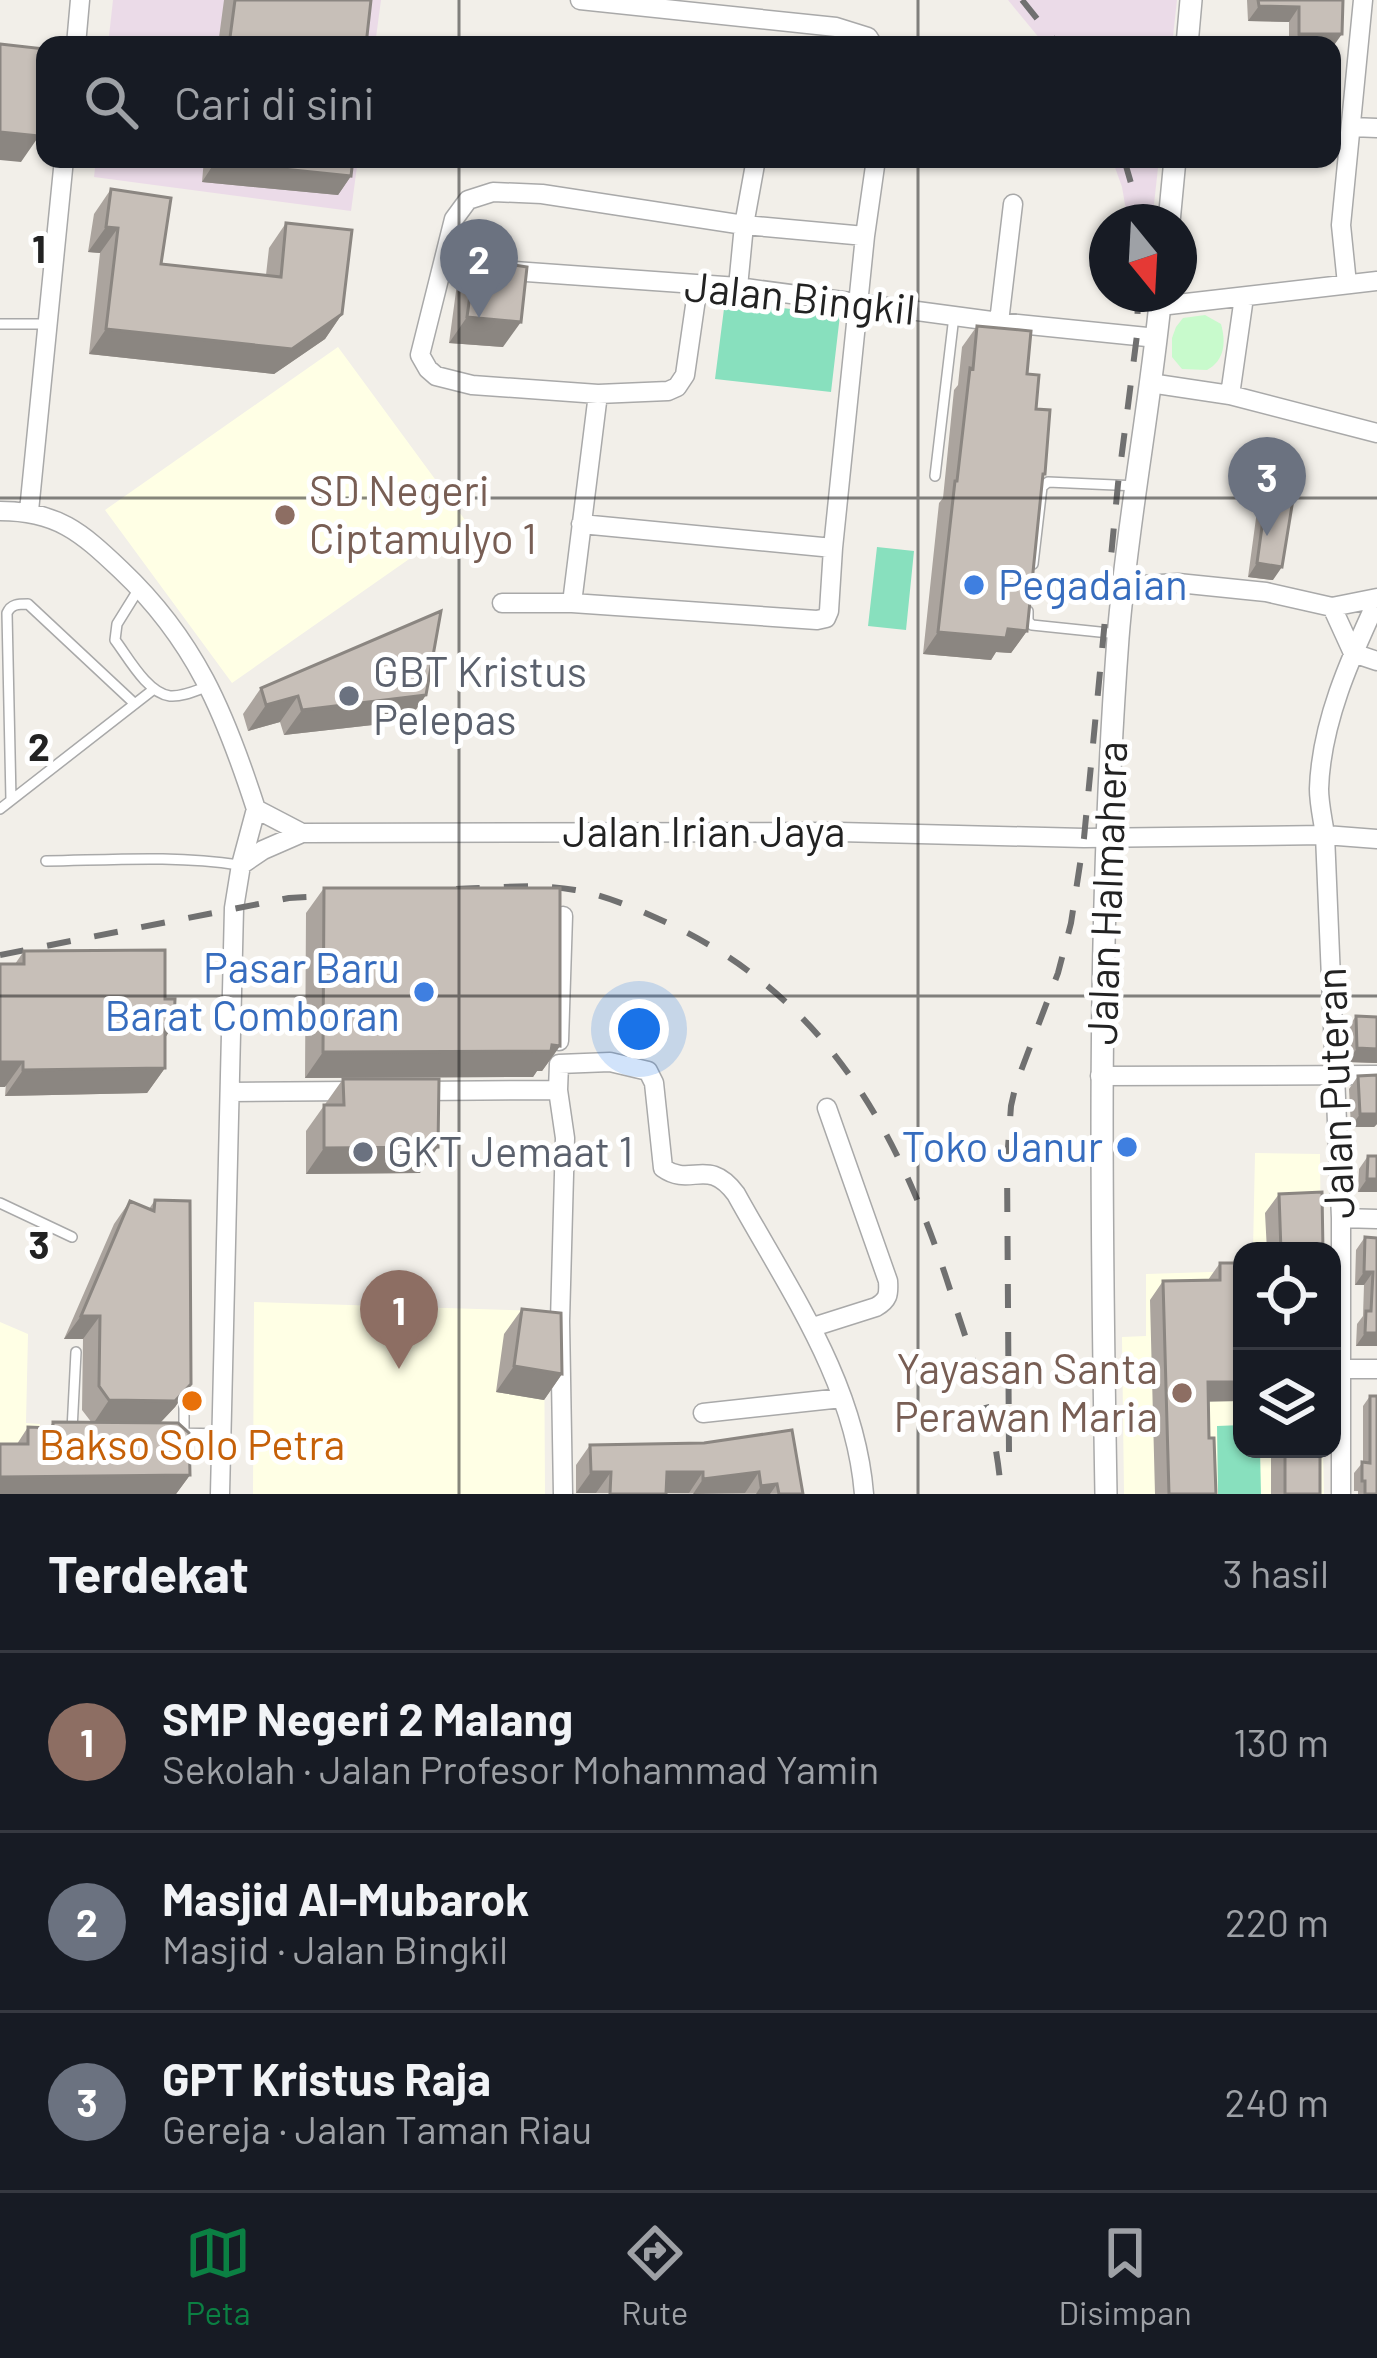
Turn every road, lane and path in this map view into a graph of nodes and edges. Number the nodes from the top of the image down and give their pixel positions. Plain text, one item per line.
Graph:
1 (80, 0) edge
2 (580, 0) edge
3 (1191, 0) edge
4 (1363, 0) edge
5 (77, 36) edge
6 (862, 36) edge
7 (1187, 36) edge
8 (1351, 128) junction
9 (1377, 128) edge
10 (63, 168) edge
11 (754, 168) edge
12 (875, 168) edge
13 (1174, 168) edge
14 (1012, 204) dead end
15 (1171, 204) edge
16 (744, 225) junction
17 (865, 236) junction
18 (443, 266) junction
19 (1377, 281) edge
20 (1347, 284) junction
21 (698, 286) junction
22 (738, 287) junction
23 (1244, 297) junction
24 (1197, 299) edge
25 (857, 303) junction
26 (1159, 312) edge
27 (954, 316) junction
28 (999, 322) junction
29 (0, 324) edge
30 (46, 324) junction
31 (1156, 338) junction
32 (1150, 382) junction
33 (598, 394) junction
34 (1230, 395) junction
35 (1377, 434) edge
36 (935, 476) dead end
37 (1137, 486) junction
38 (0, 511) edge
39 (29, 511) junction
40 (581, 524) junction
41 (832, 548) junction
42 (1033, 572) edge
43 (1124, 586) junction
44 (140, 587) junction
45 (1030, 593) edge
46 (1377, 600) edge
47 (502, 603) dead end
48 (572, 603) junction
49 (1331, 607) junction
50 (1119, 634) junction
51 (1352, 653) junction
52 (1377, 661) edge
53 (211, 686) junction
54 (154, 689) junction
55 (135, 704) junction
56 (11, 800) junction
57 (0, 809) edge
58 (256, 809) junction
59 (302, 833) junction
60 (1325, 835) junction
61 (1106, 837) junction
62 (1377, 839) edge
63 (46, 861) dead end
64 (241, 866) junction
65 (562, 916) edge
66 (559, 1064) junction
67 (1335, 1075) junction
68 (1377, 1075) edge
69 (1100, 1076) junction
70 (558, 1090) junction
71 (370, 1091) edge
72 (394, 1091) edge
73 (230, 1092) junction
74 (826, 1108) dead end
75 (0, 1203) edge
76 (1340, 1218) junction
77 (1377, 1219) edge
78 (72, 1237) dead end
79 (813, 1328) junction
80 (1340, 1350) edge
81 (76, 1352) dead end
82 (184, 1369) edge
83 (1341, 1369) edge
84 (1377, 1369) edge
85 (842, 1398) junction
86 (703, 1413) dead end
87 (56, 1432) edge
88 (72, 1432) junction
89 (94, 1432) edge
90 (161, 1433) edge
91 (184, 1433) junction
92 (221, 1434) junction
93 (1340, 1458) edge
94 (220, 1494) edge
95 (563, 1494) edge
96 (864, 1494) edge
97 (1106, 1494) edge
98 (1340, 1494) edge

1 - 5 street
2 - 6 street
3 - 7 street
4 - 8 street
8 - 9 street
8 - 20 street
10 - 30 street
11 - 16 street
12 - 17 street
13 - 15 street
14 - 28 street
16 - 17 street
16 - 18 street
16 - 22 street
17 - 25 street
18 - 21 street, Jalan Bingkil
18 - 33 street
19 - 20 street
20 - 23 street
21 - 22 street, Jalan Bingkil
21 - 33 street
22 - 25 street, Jalan Bingkil
23 - 24 street
23 - 34 street
25 - 27 street, Jalan Bingkil
25 - 41 street
26 - 31 street, Jalan Halmahera
27 - 28 street, Jalan Bingkil
27 - 36 lane
28 - 31 street, Jalan Bingkil
29 - 30 lane
30 - 39 street
31 - 32 street, Jalan Halmahera
32 - 34 street
32 - 37 street, Jalan Halmahera
33 - 40 street
34 - 35 street
37 - 42 lane
37 - 43 street, Jalan Halmahera
38 - 39 street
39 - 44 street
40 - 41 street
40 - 48 street
41 - 48 street
43 - 49 street
43 - 50 street, Jalan Halmahera
44 - 53 street
44 - 54 lane
45 - 50 lane
46 - 49 street
46 - 51 street, Jalan Puteran
47 - 48 street
49 - 51 street
50 - 61 street, Jalan Halmahera
51 - 52 street
51 - 60 street, Jalan Puteran
53 - 54 lane
53 - 58 street
54 - 55 lane
55 - 56 lane
55 - 56 lane
56 - 57 lane
58 - 59 street, Jalan Irian Jaya
58 - 64 street
59 - 61 street, Jalan Irian Jaya
59 - 64 street, Jalan Irian Jaya
60 - 61 street, Jalan Irian Jaya
60 - 62 street, Jalan Irian Jaya
60 - 67 street, Jalan Puteran
61 - 69 street, Jalan Halmahera
63 - 64 lane
64 - 73 street
65 - 66 street
66 - 70 street
66 - 79 street
67 - 68 street
67 - 69 street
67 - 76 street, Jalan Puteran
69 - 97 street, Jalan Halmahera
70 - 72 street
70 - 95 street
71 - 73 street
73 - 92 street
74 - 79 street
75 - 78 lane
76 - 77 street
76 - 80 street, Jalan Puteran
79 - 85 street
81 - 88 lane
82 - 91 lane
83 - 84 street
85 - 86 street
85 - 96 street
87 - 88 lane
88 - 89 lane
90 - 91 lane
91 - 92 lane
92 - 94 street
93 - 98 street, Jalan Puteran

